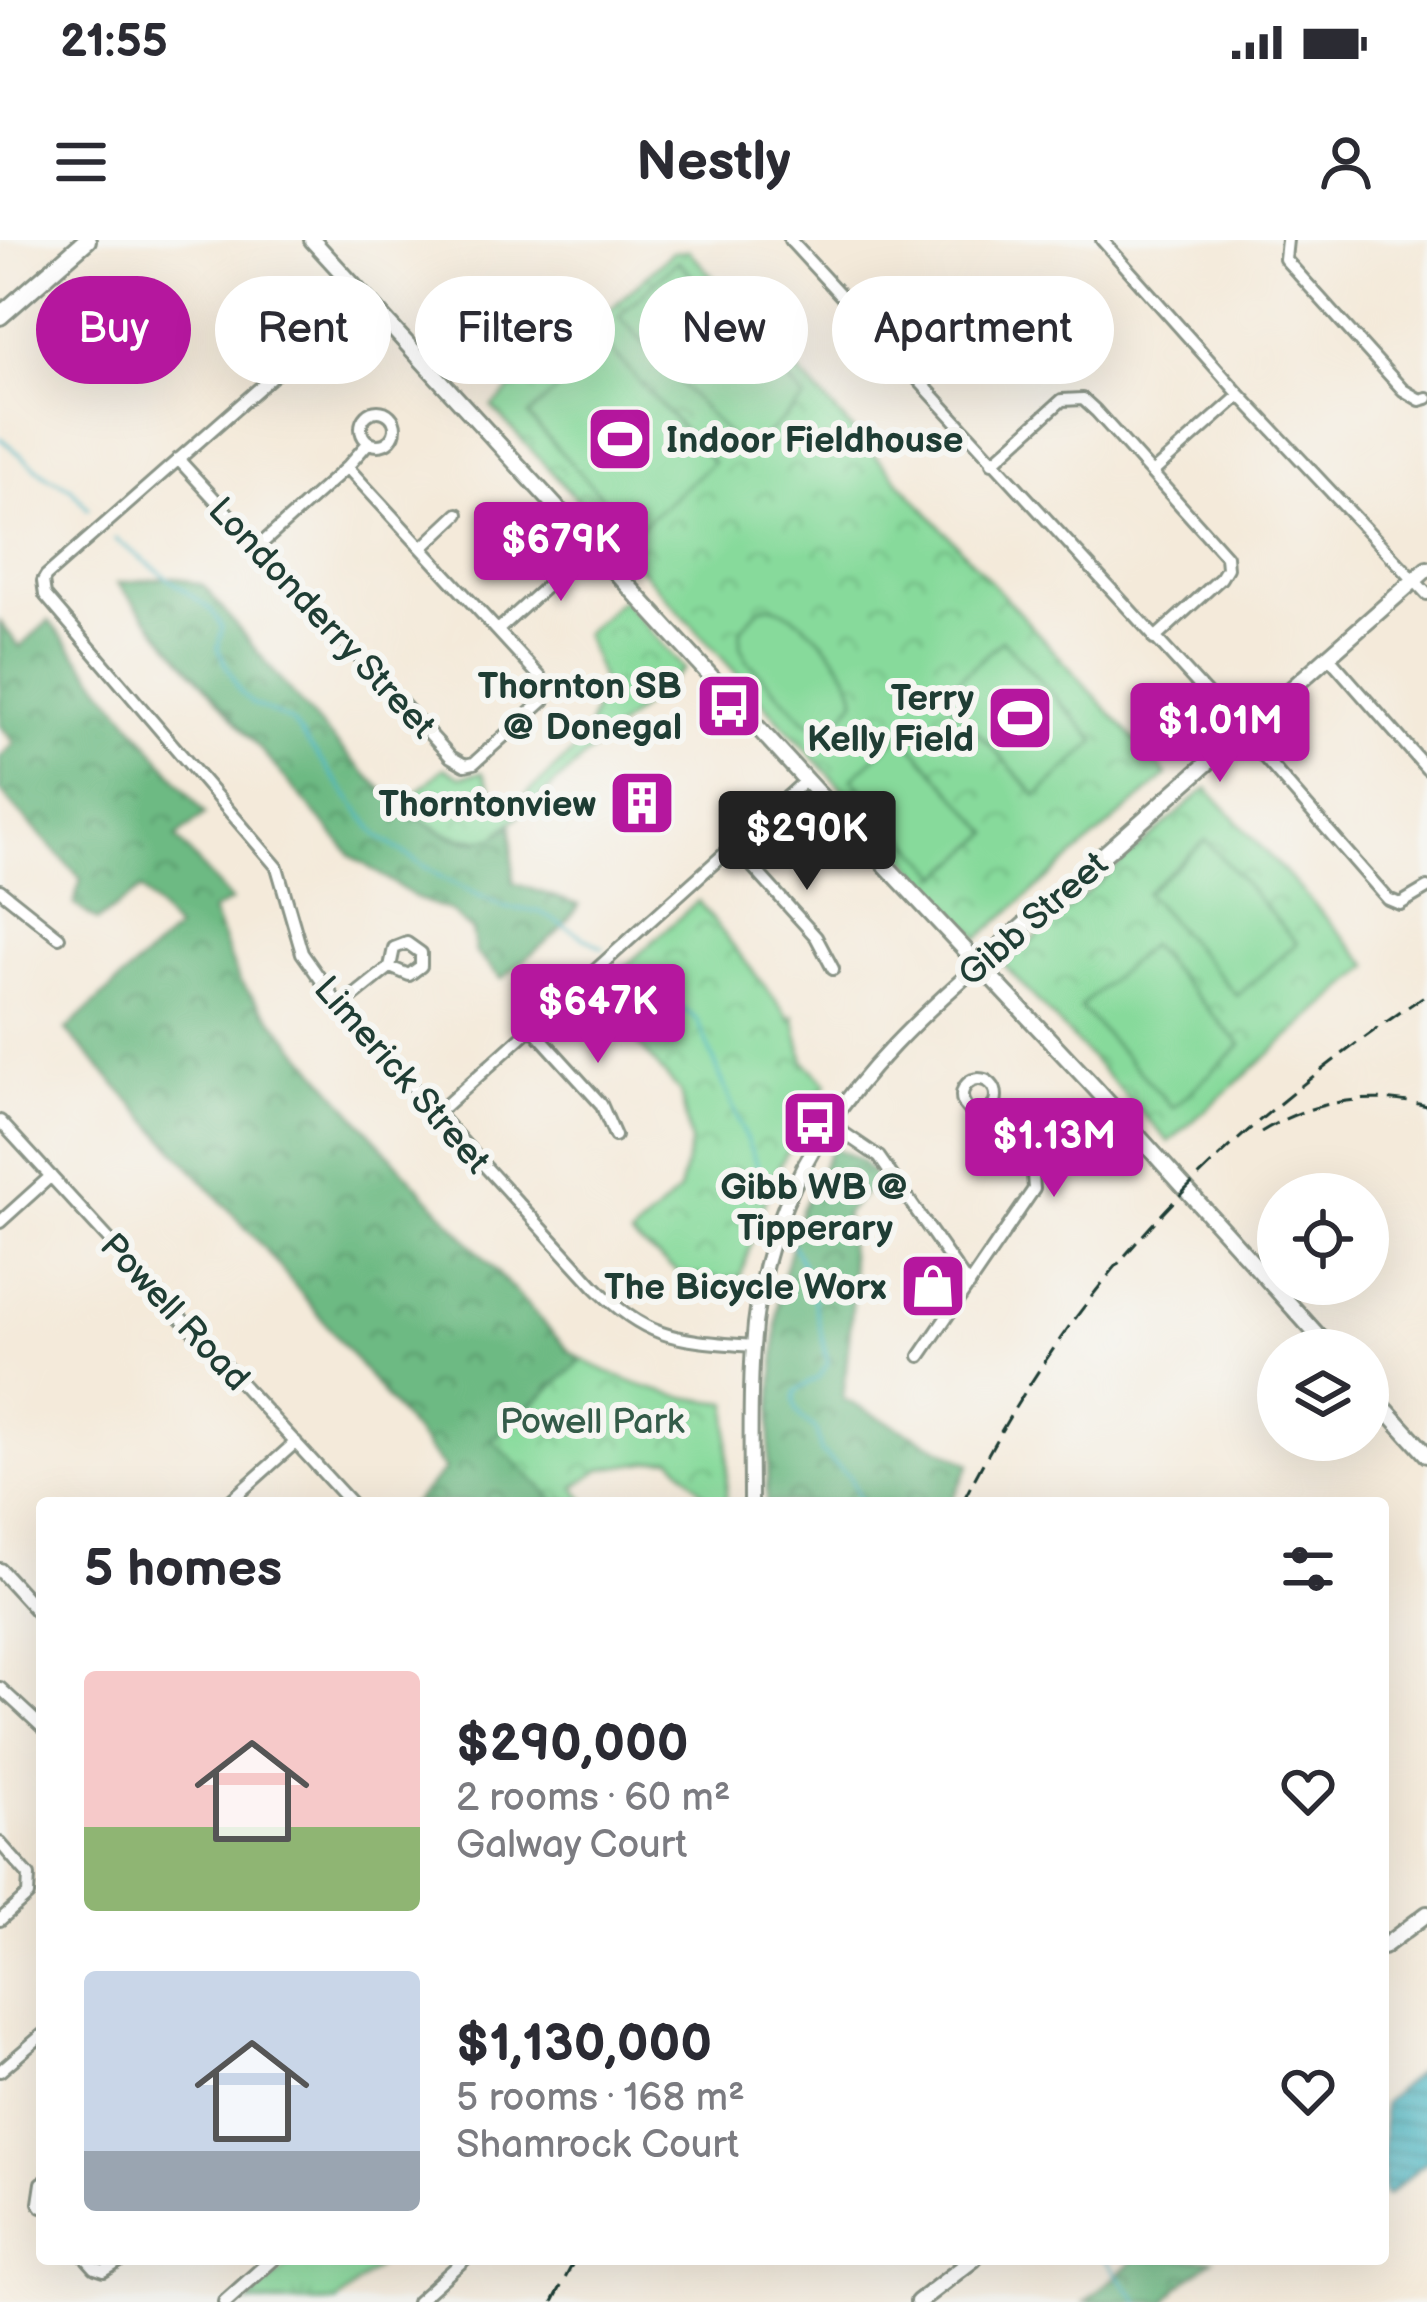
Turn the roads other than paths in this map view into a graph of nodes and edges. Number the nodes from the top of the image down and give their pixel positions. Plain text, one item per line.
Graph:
1 (87, 240) edge
2 (312, 240) edge
3 (790, 240) edge
4 (1102, 240) edge
5 (1287, 240) edge
6 (345, 276) edge
7 (0, 316) edge
8 (391, 325) edge
9 (264, 384) edge
10 (1240, 395) junction
11 (1427, 398) edge
12 (369, 442) dead end
13 (178, 459) junction
14 (992, 463) junction
15 (347, 467) junction
16 (1152, 473) junction
17 (458, 514) dead end
18 (593, 544) junction
19 (259, 546) junction
20 (423, 547) junction
21 (1427, 569) edge
22 (1414, 580) junction
23 (1427, 594) edge
24 (498, 629) junction
25 (1154, 639) junction
26 (1328, 656) junction
27 (1242, 732) junction
28 (1427, 769) edge
29 (806, 780) junction
30 (734, 846) junction
31 (1427, 888) edge
32 (0, 890) edge
33 (59, 937) dead end
34 (980, 964) junction
35 (390, 968) dead end
36 (833, 969) dead end
37 (340, 1007) junction
38 (532, 1028) junction
39 (989, 1109) dead end
40 (435, 1115) junction
41 (0, 1121) edge
42 (829, 1123) junction
43 (615, 1136) dead end
44 (51, 1175) junction
45 (0, 1222) edge
46 (969, 1286) junction
47 (1312, 1329) edge
48 (753, 1346) junction
49 (920, 1356) dead end
50 (1389, 1413) edge
51 (296, 1442) junction
52 (1427, 1455) edge
53 (235, 1497) edge
54 (346, 1497) edge
55 (751, 1497) edge
56 (0, 1570) edge
57 (36, 1609) edge
58 (0, 1688) edge
59 (36, 1721) edge
60 (0, 1843) edge
61 (1427, 1914) edge
62 (0, 1920) edge
63 (1389, 1942) edge
64 (36, 2040) edge
65 (0, 2072) edge
66 (267, 2265) edge
67 (458, 2265) edge
68 (966, 2265) edge
69 (225, 2302) edge
70 (417, 2302) edge
71 (918, 2302) edge

1 - 7 main road
2 - 6 main road
3 - 14 street
4 - 10 street
5 - 11 street
8 - 18 main road
9 - 13 street
10 - 16 street
10 - 22 street
12 - 15 street
13 - 19 street, Londonderry Street
13 - 37 street, Limerick Street
14 - 16 street
14 - 25 street
15 - 19 street
15 - 20 street
16 - 25 street
17 - 20 street
18 - 24 street
18 - 29 main road
19 - 24 street, Londonderry Street
20 - 24 street
21 - 22 main road, Gibb Street
22 - 23 street
22 - 26 main road, Gibb Street
25 - 27 street
26 - 27 main road, Gibb Street
26 - 28 street
27 - 31 street
27 - 34 main road, Gibb Street
29 - 30 street
29 - 34 main road
30 - 36 street
30 - 38 street
32 - 33 street
34 - 42 street, Gibb Street
34 - 47 main road
35 - 37 street
37 - 40 street, Limerick Street
38 - 40 street
38 - 43 street
39 - 46 street
40 - 48 street, Limerick Street
41 - 44 street, Powell Road
42 - 46 street
42 - 48 street, Gibb Street
44 - 45 street
44 - 51 street, Powell Road
46 - 49 street
48 - 55 street, Gibb Street
50 - 52 main road
51 - 53 street
51 - 54 street, Powell Road
56 - 57 street
58 - 59 street
60 - 62 street
61 - 63 main road
64 - 65 street
66 - 69 street
67 - 70 street
68 - 71 main road

